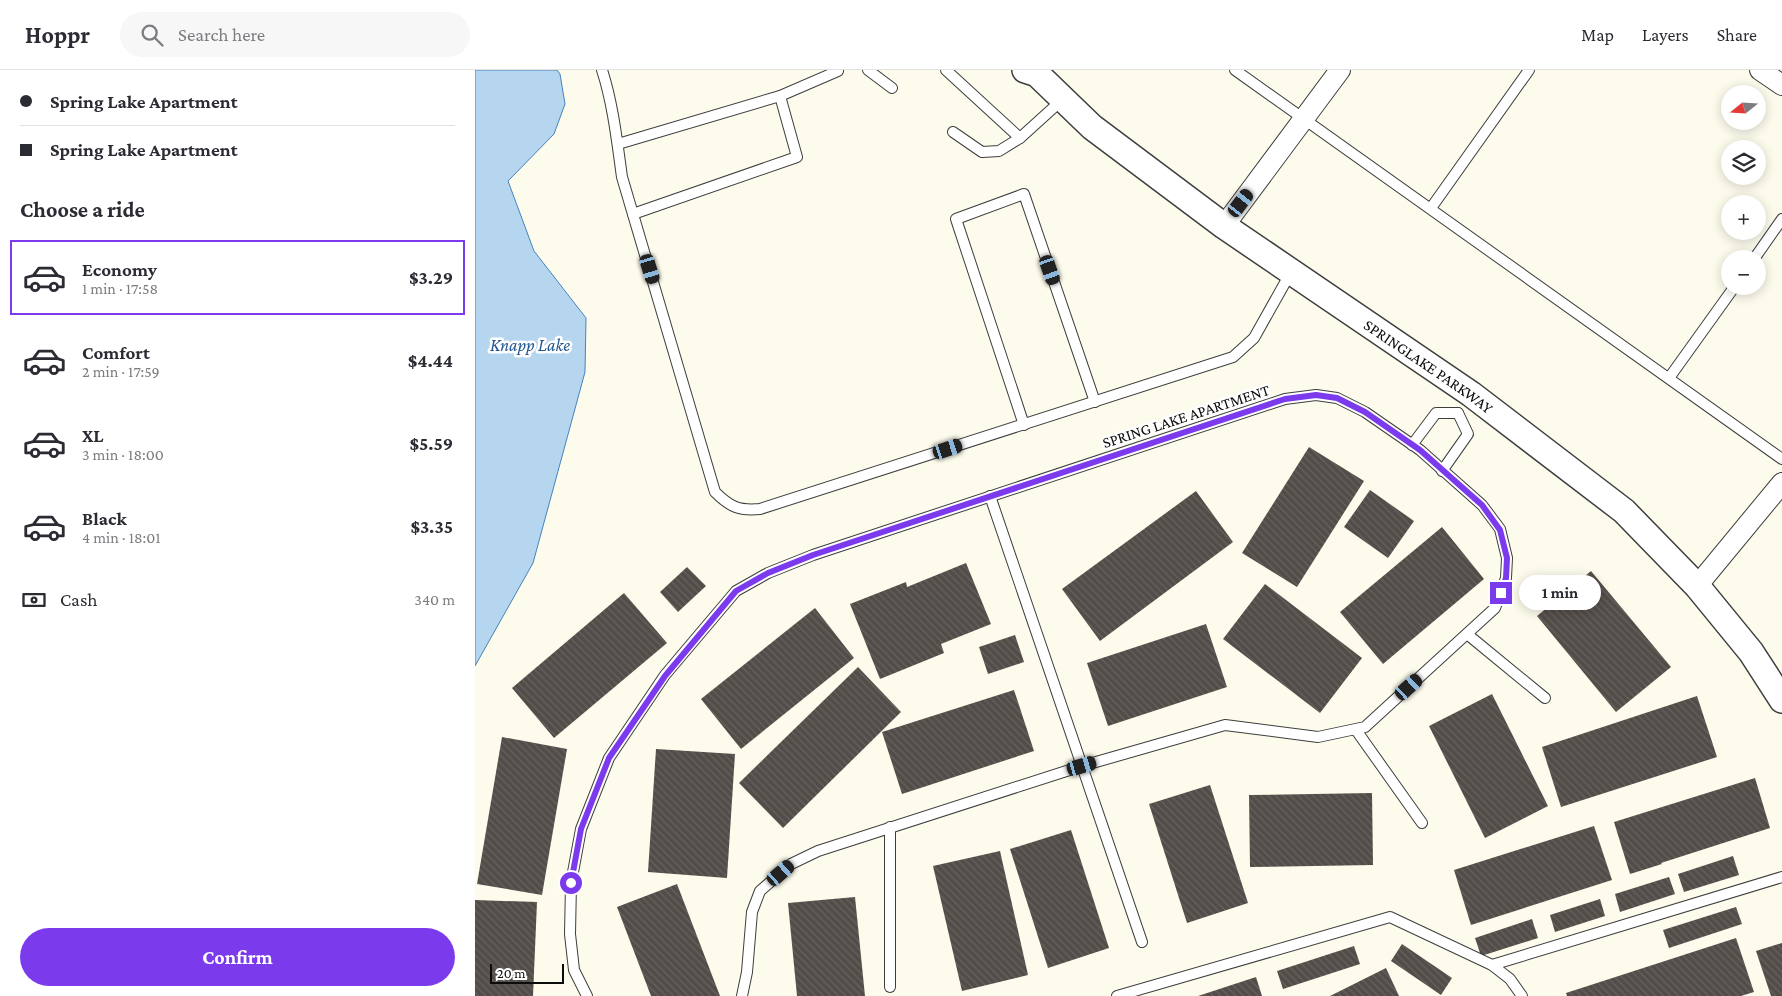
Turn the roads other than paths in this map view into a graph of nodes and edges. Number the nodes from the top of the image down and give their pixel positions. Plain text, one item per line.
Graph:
1 (601, 70) edge
2 (839, 70) edge
3 (868, 70) edge
4 (946, 70) edge
5 (1235, 70) edge
6 (1340, 70) edge
7 (1529, 70) edge
8 (1761, 70) edge
9 (1033, 71) edge
10 (1782, 85) edge
11 (892, 88) dead end
12 (780, 96) junction
13 (1063, 99) junction
14 (1304, 119) junction
15 (953, 132) dead end
16 (1020, 138) junction
17 (618, 144) junction
18 (1431, 208) junction
19 (633, 214) junction
20 (1782, 219) edge
21 (1225, 226) junction
22 (1760, 250) edge
23 (1292, 272) junction
24 (1729, 295) edge
25 (1669, 378) junction
26 (1095, 402) junction
27 (1464, 404) junction
28 (1024, 425) junction
29 (1412, 445) junction
30 (1782, 459) edge
31 (1443, 471) junction
32 (1779, 492) edge
33 (989, 496) junction
34 (1697, 586) junction
35 (1467, 634) junction
36 (1545, 698) dead end
37 (1782, 700) edge
38 (1356, 730) junction
39 (1082, 766) junction
40 (1422, 823) dead end
41 (890, 827) junction
42 (1782, 877) edge
43 (1142, 942) dead end
44 (1492, 965) junction
45 (890, 987) dead end
46 (587, 996) edge
47 (742, 996) edge
48 (1117, 996) edge
49 (1523, 996) edge

1 - 17 lane
2 - 12 lane
3 - 11 lane
4 - 16 lane
5 - 14 lane
6 - 14 street
7 - 18 lane
8 - 10 street
9 - 13 street, SPRINGLAKE PARKWAY
12 - 17 lane
12 - 19 lane
13 - 16 lane
13 - 21 street, SPRINGLAKE PARKWAY
14 - 18 lane
14 - 21 street
15 - 16 lane
17 - 19 lane
18 - 25 lane
19 - 28 lane
20 - 22 lane
21 - 23 street, SPRINGLAKE PARKWAY
23 - 26 lane
23 - 27 street, SPRINGLAKE PARKWAY
24 - 25 lane
25 - 30 lane
26 - 28 lane
26 - 28 lane
27 - 29 lane
27 - 31 lane
27 - 34 street, SPRINGLAKE PARKWAY
29 - 31 lane, SPRING LAKE APARTMENT
29 - 33 lane, SPRING LAKE APARTMENT
31 - 35 lane, SPRING LAKE APARTMENT
32 - 34 street
33 - 39 lane
33 - 46 lane, SPRING LAKE APARTMENT
34 - 37 street, SPRINGLAKE PARKWAY
35 - 36 lane
35 - 38 lane, SPRING LAKE APARTMENT
38 - 39 lane, SPRING LAKE APARTMENT
38 - 40 lane
39 - 41 lane, SPRING LAKE APARTMENT
39 - 43 lane
41 - 45 lane
41 - 47 lane, SPRING LAKE APARTMENT
42 - 44 lane
44 - 48 lane
44 - 49 lane

